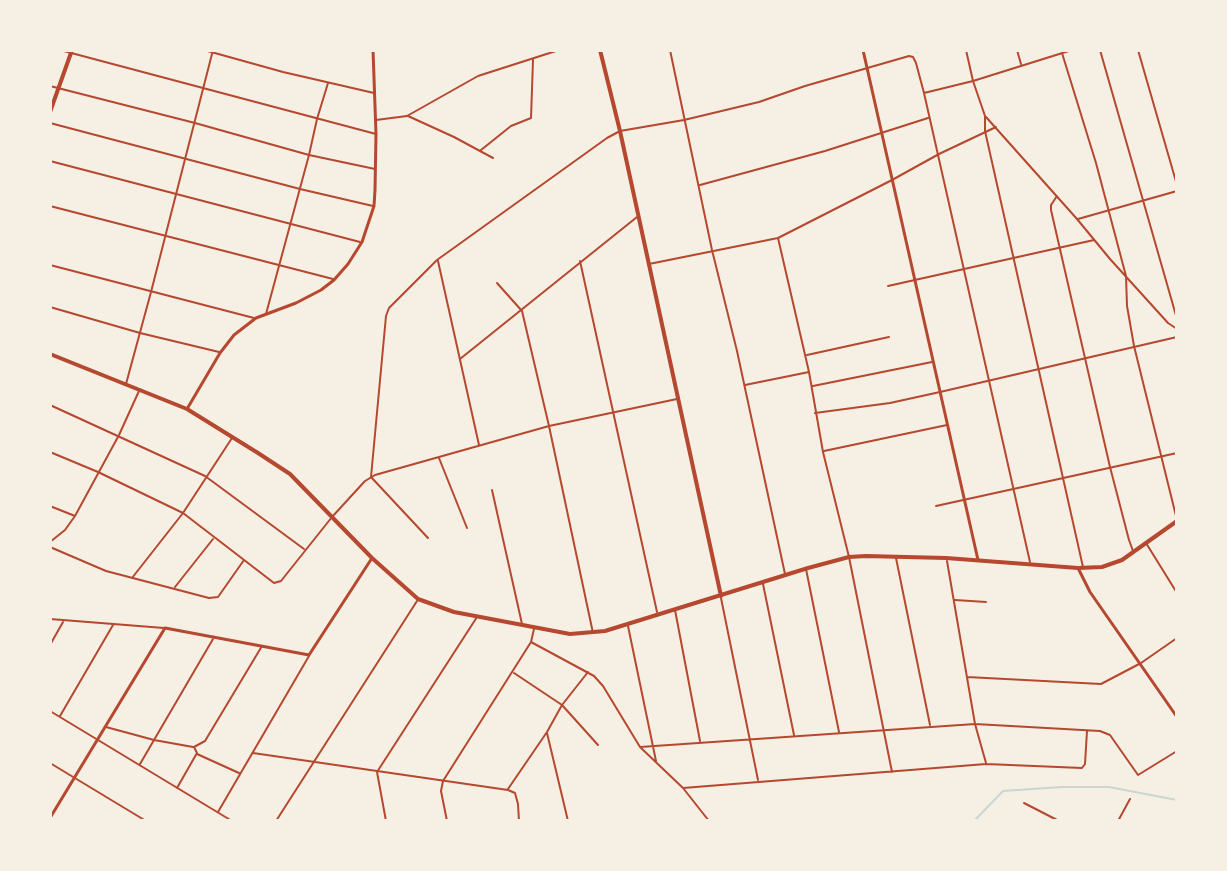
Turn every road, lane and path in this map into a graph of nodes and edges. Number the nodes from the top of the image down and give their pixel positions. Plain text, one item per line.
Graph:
1 (60, 50) edge
2 (204, 50) edge
3 (373, 50) edge
4 (559, 50) edge
5 (600, 50) edge
6 (670, 50) edge
7 (863, 50) edge
8 (966, 50) edge
9 (1017, 50) edge
10 (1070, 50) edge
11 (1100, 50) edge
12 (1138, 50) edge
13 (72, 51) edge
14 (213, 51) edge
15 (1062, 53) junction
16 (533, 59) junction
17 (1021, 66) junction
18 (866, 68) junction
19 (973, 81) junction
20 (328, 83) junction
21 (50, 86) edge
22 (58, 89) junction
23 (203, 89) junction
24 (924, 93) junction
25 (375, 94) junction
26 (50, 112) edge
27 (407, 116) junction
28 (985, 116) junction
29 (930, 118) junction
30 (317, 119) junction
31 (376, 120) junction
32 (684, 120) junction
33 (50, 123) edge
34 (195, 123) junction
35 (996, 127) junction
36 (620, 131) junction
37 (985, 131) junction
38 (882, 133) junction
39 (376, 134) junction
40 (481, 150) junction
41 (939, 154) junction
42 (309, 155) junction
43 (493, 158) dead end
44 (186, 159) junction
45 (50, 161) edge
46 (376, 169) junction
47 (892, 180) junction
48 (698, 185) junction
49 (1177, 185) edge
50 (300, 189) junction
51 (1177, 191) edge
52 (176, 195) junction
53 (1057, 196) junction
54 (1143, 201) junction
55 (50, 206) edge
56 (374, 206) junction
57 (1109, 211) junction
58 (637, 216) junction
59 (1077, 219) junction
60 (290, 224) junction
61 (165, 237) junction
62 (778, 238) junction
63 (1095, 240) junction
64 (362, 242) junction
65 (1062, 249) junction
66 (712, 250) junction
67 (1015, 259) junction
68 (437, 260) junction
69 (580, 261) junction
70 (648, 264) junction
71 (50, 266) edge
72 (279, 266) junction
73 (965, 270) junction
74 (1126, 276) junction
75 (334, 280) junction
76 (915, 280) junction
77 (497, 283) dead end
78 (888, 286) dead end
79 (151, 292) junction
80 (50, 307) edge
81 (522, 311) junction
82 (266, 315) junction
83 (256, 318) junction
84 (1177, 319) edge
85 (1177, 329) edge
86 (140, 333) junction
87 (889, 337) dead end
88 (1177, 337) edge
89 (1134, 346) junction
90 (220, 353) junction
91 (50, 354) edge
92 (805, 356) junction
93 (1087, 357) junction
94 (460, 359) junction
95 (934, 361) junction
96 (1038, 369) junction
97 (809, 372) junction
98 (989, 381) junction
99 (125, 385) junction
100 (744, 386) junction
101 (812, 386) junction
102 (140, 390) junction
103 (940, 392) junction
104 (677, 399) junction
105 (50, 405) edge
106 (187, 409) junction
107 (614, 413) junction
108 (815, 413) junction
109 (948, 425) junction
110 (549, 426) junction
111 (119, 435) junction
112 (232, 437) junction
113 (479, 445) junction
114 (50, 452) edge
115 (823, 452) junction
116 (1177, 453) edge
117 (439, 456) junction
118 (1160, 457) junction
119 (1110, 467) junction
120 (98, 472) junction
121 (205, 476) junction
122 (371, 477) junction
123 (1063, 478) junction
124 (1014, 489) junction
125 (492, 490) dead end
126 (964, 500) junction
127 (50, 506) edge
128 (936, 506) dead end
129 (183, 513) junction
130 (75, 516) junction
131 (332, 517) junction
132 (1177, 521) edge
133 (467, 528) dead end
134 (214, 538) junction
135 (428, 538) dead end
136 (50, 542) edge
137 (1146, 543) junction
138 (50, 547) edge
139 (305, 550) junction
140 (1134, 552) junction
141 (849, 557) junction
142 (896, 557) junction
143 (372, 558) junction
144 (946, 558) junction
145 (244, 560) junction
146 (978, 560) junction
147 (1030, 564) junction
148 (1081, 568) junction
149 (806, 569) junction
150 (785, 575) junction
151 (132, 578) junction
152 (763, 582) junction
153 (174, 588) junction
154 (1177, 593) edge
155 (721, 596) junction
156 (418, 599) junction
157 (953, 600) junction
158 (986, 602) dead end
159 (675, 610) junction
160 (658, 615) junction
161 (477, 616) junction
162 (50, 619) edge
163 (64, 620) junction
164 (114, 623) junction
165 (522, 624) junction
166 (627, 625) junction
167 (534, 627) junction
168 (165, 628) junction
169 (593, 633) junction
170 (215, 636) junction
171 (1177, 638) edge
172 (531, 642) junction
173 (50, 645) edge
174 (262, 645) junction
175 (309, 655) junction
176 (1141, 663) junction
177 (513, 672) junction
178 (588, 672) junction
179 (967, 677) junction
180 (562, 705) junction
181 (50, 711) edge
182 (60, 717) junction
183 (1177, 717) edge
184 (975, 724) junction
185 (930, 726) junction
186 (105, 727) junction
187 (884, 730) junction
188 (1087, 730) junction
189 (547, 732) junction
190 (839, 733) junction
191 (794, 736) junction
192 (97, 740) junction
193 (154, 740) junction
194 (749, 740) junction
195 (701, 742) junction
196 (598, 745) dead end
197 (653, 745) junction
198 (194, 747) junction
199 (640, 747) junction
200 (1177, 751) edge
201 (197, 753) junction
202 (253, 753) junction
203 (315, 762) junction
204 (656, 762) junction
205 (50, 763) edge
206 (986, 764) junction
207 (139, 765) junction
208 (377, 772) junction
209 (892, 772) junction
210 (240, 774) junction
211 (75, 778) junction
212 (443, 781) junction
213 (758, 781) junction
214 (177, 788) junction
215 (683, 788) junction
216 (508, 790) junction
217 (1130, 799) dead end
218 (1024, 803) dead end
219 (218, 812) junction
220 (50, 816) edge
221 (59, 821) edge
222 (146, 821) edge
223 (232, 821) edge
224 (276, 821) edge
225 (386, 821) edge
226 (447, 821) edge
227 (519, 821) edge
228 (568, 821) edge
229 (709, 821) edge
230 (1059, 821) edge
231 (1118, 821) edge

1 - 13 street
2 - 14 street
3 - 25 street
4 - 16 street
5 - 36 main road
6 - 32 street
7 - 18 street
8 - 19 street
9 - 17 street
10 - 15 street
11 - 54 street
12 - 49 street
13 - 22 main road
13 - 23 street
14 - 20 street
14 - 23 street
15 - 17 street
15 - 57 street
16 - 27 street
16 - 40 street
17 - 19 street
18 - 24 street
18 - 32 street
18 - 38 street
19 - 24 street
19 - 28 street
20 - 25 street
20 - 30 street
21 - 22 street
22 - 26 main road
22 - 34 street
23 - 30 street
23 - 34 street
24 - 29 street
25 - 31 street
27 - 31 street
27 - 40 street
28 - 35 street
28 - 37 street
29 - 38 street
29 - 41 street
30 - 39 street
30 - 42 street
31 - 39 street
32 - 36 street
32 - 48 street
33 - 44 street
34 - 42 street
34 - 44 street
35 - 37 street
35 - 53 street
36 - 58 main road
36 - 68 street
37 - 41 street
37 - 67 street
38 - 47 street
38 - 48 street
39 - 46 street
40 - 43 street
41 - 47 street
41 - 73 street
42 - 46 street
42 - 50 street
44 - 50 street
44 - 52 street
45 - 52 street
46 - 56 street
47 - 62 street
47 - 76 street
48 - 66 street
50 - 56 street
50 - 60 street
51 - 54 street
52 - 60 street
52 - 61 street
53 - 59 street
53 - 65 street
54 - 57 street
54 - 84 street
55 - 61 street
56 - 64 street
57 - 59 street
57 - 74 street
58 - 69 street
58 - 70 main road
59 - 63 street
60 - 64 street
60 - 72 street
61 - 72 street
61 - 79 street
62 - 66 street
62 - 92 street
63 - 65 street
63 - 74 street
64 - 75 street
65 - 67 street
65 - 93 street
66 - 70 street
66 - 100 street
67 - 73 street
67 - 96 street
68 - 94 street
68 - 122 street
69 - 81 street
69 - 107 street
70 - 104 main road
71 - 79 street
72 - 75 street
72 - 82 street
73 - 76 street
73 - 98 street
74 - 85 street
74 - 89 street
75 - 82 street
76 - 78 street
76 - 95 street
77 - 81 street
79 - 83 street
79 - 86 street
80 - 86 street
81 - 94 street
81 - 110 street
82 - 83 street
83 - 90 street
86 - 90 street
86 - 99 street
87 - 92 street
88 - 89 street
89 - 93 street
89 - 118 street
90 - 106 street
91 - 99 main road
92 - 97 street
93 - 96 street
93 - 119 street
94 - 113 street
95 - 101 street
95 - 103 street
96 - 98 street
96 - 123 street
97 - 100 street
97 - 101 street
98 - 103 street
98 - 124 street
99 - 102 main road
100 - 150 street
101 - 108 street
102 - 106 main road
102 - 111 street
103 - 108 street
103 - 109 street
104 - 107 street
104 - 155 main road
105 - 111 street
106 - 112 main road
107 - 110 street
107 - 160 street
108 - 115 street
109 - 115 street
109 - 126 street
110 - 113 street
110 - 169 street
111 - 120 street
111 - 121 street
112 - 121 street
112 - 131 main road
113 - 117 street
114 - 120 street
115 - 141 street
116 - 118 street
117 - 122 street
117 - 133 street
118 - 119 street
118 - 132 street
119 - 123 street
119 - 140 street
120 - 129 street
120 - 130 street
121 - 129 street
121 - 139 street
122 - 131 street
122 - 135 street
123 - 124 street
123 - 148 street
124 - 126 street
124 - 147 street
125 - 165 street
126 - 128 street
126 - 146 street
127 - 130 street
129 - 134 street
129 - 151 street
130 - 136 street
131 - 139 street
131 - 143 main road
132 - 137 main road
134 - 145 street
134 - 153 street
137 - 140 main road
137 - 154 street
138 - 151 street
139 - 145 street
140 - 148 main road
141 - 142 main road
141 - 149 main road
141 - 187 street
142 - 144 main road
142 - 185 street
143 - 156 main road
143 - 175 street
144 - 146 main road
144 - 157 street
145 - 153 street
146 - 147 main road
147 - 148 main road
148 - 176 street
149 - 150 main road
149 - 190 street
150 - 152 main road
151 - 153 street
152 - 155 main road
152 - 191 street
155 - 159 main road
155 - 194 street
156 - 161 main road
156 - 203 street
157 - 158 street
157 - 179 street
159 - 160 main road
159 - 195 street
160 - 166 main road
161 - 165 main road
161 - 208 street
162 - 163 street
163 - 164 street
163 - 173 street
164 - 168 street
164 - 182 street
165 - 167 main road
166 - 169 main road
166 - 197 street
167 - 169 main road
167 - 172 street
168 - 170 street
168 - 186 street
170 - 174 street
170 - 193 street
171 - 176 street
172 - 177 street
172 - 178 street
174 - 175 street
174 - 198 street
175 - 202 street
176 - 179 street
176 - 183 street
177 - 180 street
177 - 212 street
178 - 180 street
178 - 199 street
179 - 184 street
180 - 189 street
180 - 196 street
181 - 182 street
182 - 192 street
184 - 185 street
184 - 188 street
184 - 206 street
185 - 187 street
186 - 192 street
186 - 193 street
187 - 190 street
187 - 209 street
188 - 200 street
188 - 206 street
189 - 216 street
189 - 228 street
190 - 191 street
191 - 194 street
192 - 207 street
192 - 211 street
193 - 198 street
193 - 207 street
194 - 195 street
194 - 213 street
195 - 197 street
197 - 199 street
197 - 204 street
198 - 201 street
199 - 204 street
201 - 210 street
201 - 214 street
202 - 203 street
202 - 210 street
203 - 208 street
203 - 224 street
204 - 215 street
205 - 211 street
206 - 209 street
207 - 214 street
208 - 212 street
208 - 225 street
209 - 213 street
210 - 219 street
211 - 220 street
211 - 222 street
212 - 216 street
212 - 226 street
213 - 215 street
214 - 219 street
215 - 229 street
216 - 227 street
217 - 231 street
218 - 230 street
219 - 223 street
220 - 221 street

